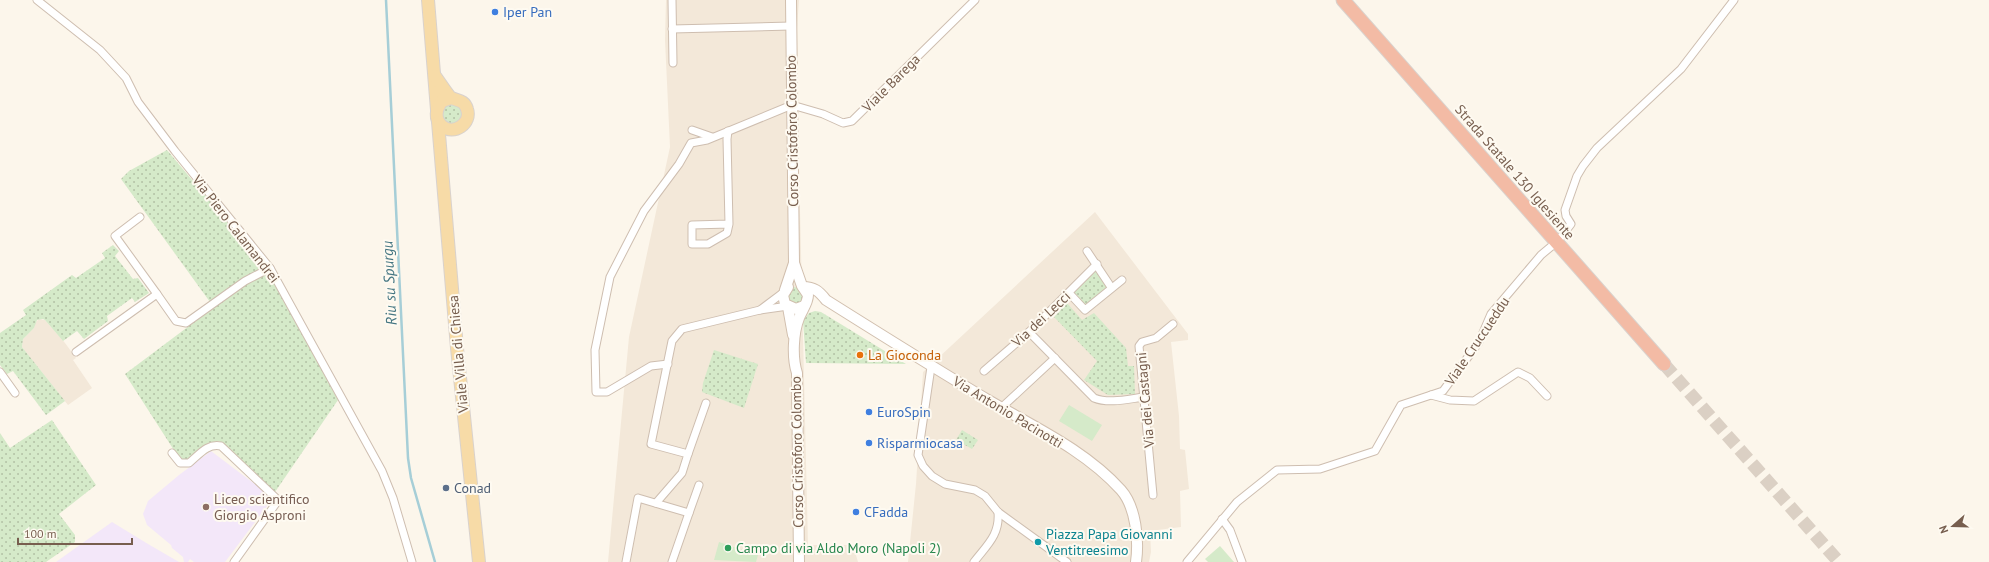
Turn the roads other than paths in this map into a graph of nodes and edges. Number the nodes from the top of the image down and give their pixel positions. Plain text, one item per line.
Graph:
1 (36, 0) edge
2 (428, 0) edge
3 (672, 0) edge
4 (791, 0) edge
5 (975, 0) edge
6 (1343, 0) edge
7 (1734, 0) edge
8 (791, 26) junction
9 (672, 29) junction
10 (673, 63) dead end
11 (435, 76) junction
12 (451, 98) junction
13 (792, 105) junction
14 (438, 116) junction
15 (451, 130) junction
16 (692, 130) dead end
17 (728, 131) junction
18 (712, 137) junction
19 (441, 146) junction
20 (140, 217) dead end
21 (729, 224) junction
22 (1561, 237) dead end
23 (1553, 245) dead end
24 (1087, 251) dead end
25 (794, 263) junction
26 (1097, 264) junction
27 (270, 268) junction
28 (1122, 280) dead end
29 (802, 286) junction
30 (1111, 288) junction
31 (784, 291) junction
32 (1069, 293) junction
33 (157, 294) junction
34 (826, 300) junction
35 (805, 304) junction
36 (788, 307) junction
37 (760, 310) junction
38 (1173, 324) dead end
39 (1029, 332) junction
40 (795, 344) junction
41 (76, 352) dead end
42 (1055, 358) junction
43 (668, 364) junction
44 (1664, 364) tunnel mouth
45 (794, 366) junction
46 (931, 367) junction
47 (984, 371) dead end
48 (0, 372) edge
49 (15, 393) dead end
50 (1431, 395) junction
51 (1547, 396) dead end
52 (1144, 397) junction
53 (706, 403) dead end
54 (1001, 408) junction
55 (172, 453) dead end
56 (688, 454) junction
57 (699, 485) dead end
58 (1153, 495) dead end
59 (656, 503) junction
60 (998, 512) junction
61 (689, 513) junction
62 (1222, 519) junction
63 (234, 562) edge
64 (412, 562) edge
65 (479, 562) edge
66 (626, 562) edge
67 (672, 562) edge
68 (794, 562) edge
69 (799, 562) edge
70 (974, 562) edge
71 (1067, 562) edge
72 (1136, 562) edge
73 (1188, 562) edge
74 (1242, 562) edge

1 - 27 street, Via Piero Calamandrei
2 - 11 main road, Viale Villa di Chiesa
3 - 9 street
4 - 8 street, Corso Cristoforo Colombo
5 - 13 street, Viale Barega
6 - 44 highway, Strada Statale 130 Iglesiente
7 - 22 street
8 - 9 street
8 - 13 street, Corso Cristoforo Colombo
9 - 10 street
11 - 12 main road
11 - 14 main road, Viale Villa di Chiesa
12 - 14 main road
12 - 15 main road
13 - 17 street
13 - 25 street, Corso Cristoforo Colombo
14 - 15 main road
14 - 19 main road, Viale Villa di Chiesa
15 - 19 main road
16 - 18 street
17 - 18 street
17 - 21 street
18 - 43 street
19 - 65 main road, Viale Villa di Chiesa
20 - 33 street
21 - 21 street
23 - 50 street, Viale Cruccueddu
24 - 26 street
25 - 29 street, Corso Cristoforo Colombo
25 - 31 street, Corso Cristoforo Colombo
26 - 30 street
26 - 32 street, Via dei Lecci
27 - 33 street
27 - 64 street, Via Piero Calamandrei
28 - 30 street
29 - 31 street
29 - 34 street, Via Antonio Pacinotti
29 - 35 street, Corso Cristoforo Colombo
30 - 32 street
31 - 36 street, Corso Cristoforo Colombo
31 - 37 street
32 - 39 street, Via dei Lecci
33 - 41 street
34 - 35 street
34 - 46 street, Via Antonio Pacinotti
35 - 36 street
35 - 40 street, Corso Cristoforo Colombo
36 - 37 street
36 - 40 street, Corso Cristoforo Colombo
37 - 43 street
38 - 52 street, Via dei Castagni
39 - 42 street
39 - 47 street, Via dei Lecci
40 - 45 street, Corso Cristoforo Colombo
42 - 52 street
42 - 54 street
43 - 56 street
45 - 68 street, Corso Cristoforo Colombo
45 - 69 street, Corso Cristoforo Colombo
46 - 54 street, Via Antonio Pacinotti
46 - 60 street
48 - 49 street
50 - 51 street
50 - 62 street, Viale Cruccueddu
52 - 58 street, Via dei Castagni
53 - 56 street
54 - 72 street, Via Antonio Pacinotti
55 - 63 street
56 - 59 street
57 - 61 street
59 - 61 street
59 - 66 street
60 - 70 street
60 - 71 street
61 - 67 street
62 - 73 street, Viale Cruccueddu
62 - 74 street

